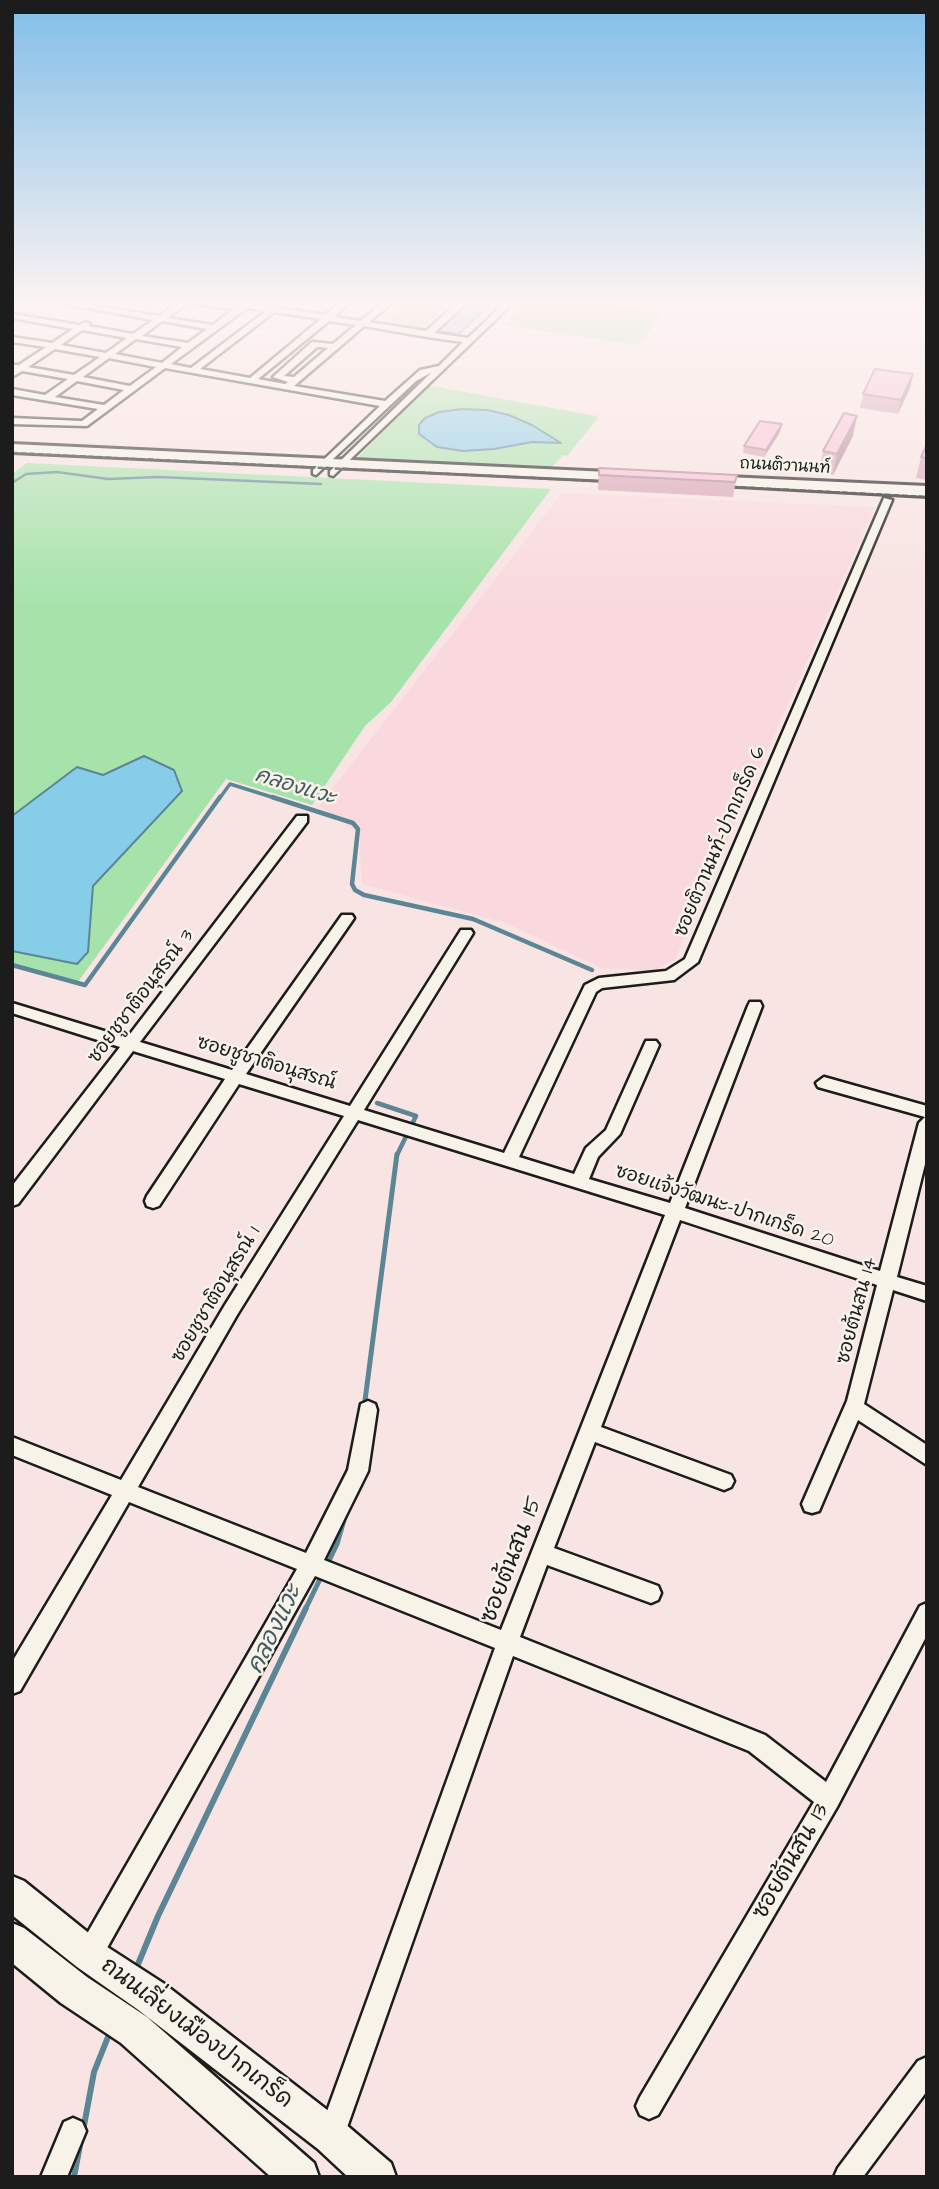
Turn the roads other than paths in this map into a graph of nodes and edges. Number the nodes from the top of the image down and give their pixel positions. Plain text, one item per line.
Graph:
1 (71, 402) edge
2 (114, 402) edge
3 (374, 402) edge
4 (405, 402) edge
5 (385, 404) joint
6 (105, 408) junction
7 (368, 420) junction
8 (12, 421) edge
9 (385, 423) junction
10 (12, 448) edge
11 (12, 459) edge
12 (329, 468) junction
13 (644, 483) edge
14 (927, 491) edge
15 (887, 500) junction
16 (927, 502) edge
17 (302, 819) dead end
18 (346, 918) dead end
19 (466, 933) dead end
20 (755, 1006) dead end
21 (12, 1008) edge
22 (130, 1044) junction
23 (651, 1045) dead end
24 (236, 1076) junction
25 (824, 1083) dead end
26 (927, 1112) edge
27 (353, 1113) junction
28 (927, 1123) edge
29 (508, 1162) junction
30 (579, 1182) junction
31 (12, 1199) edge
32 (153, 1201) dead end
33 (676, 1212) junction
34 (888, 1282) junction
35 (927, 1294) edge
36 (853, 1407) junction
37 (368, 1410) dead end
38 (588, 1431) junction
39 (12, 1446) edge
40 (927, 1456) edge
41 (724, 1481) dead end
42 (127, 1490) junction
43 (812, 1504) dead end
44 (541, 1553) junction
45 (314, 1565) junction
46 (651, 1593) dead end
47 (927, 1613) edge
48 (508, 1643) junction
49 (12, 1683) edge
50 (829, 1799) junction
51 (12, 1893) edge
52 (12, 1940) edge
53 (92, 1956) junction
54 (927, 2070) edge
55 (649, 2106) dead end
56 (73, 2131) dead end
57 (331, 2136) junction
58 (54, 2177) edge
59 (300, 2177) edge
60 (377, 2177) edge
61 (847, 2177) edge

1 - 6 street
2 - 6 street
3 - 5 street
4 - 9 street
5 - 7 street
6 - 8 street
7 - 9 street
7 - 12 street
9 - 12 street
10 - 12 main road
11 - 12 main road
12 - 13 main road
14 - 15 main road, ถนนติวานนท์
15 - 16 main road, ถนนติวานนท์
15 - 29 street, ซอยติวานนท์-ปากเกร็ด 6
17 - 22 street, ซอยชูชาติอนุสรณ์ 3
18 - 24 street
19 - 27 street, ซอยชูชาติอนุสรณ์ 1
20 - 33 street, ซอยต้นสน 15
21 - 22 street, ซอยชูชาติอนุสรณ์
22 - 24 street, ซอยชูชาติอนุสรณ์
22 - 31 street, ซอยชูชาติอนุสรณ์ 3
23 - 30 street
24 - 27 street, ซอยชูชาติอนุสรณ์
24 - 32 street
25 - 26 street
27 - 29 street, ซอยชูชาติอนุสรณ์
27 - 42 street, ซอยชูชาติอนุสรณ์ 1
28 - 34 street, ซอยต้นสน 14
29 - 30 street, ซอยแจ้งวัฒนะ-ปากเกร็ด 20
30 - 33 street, ซอยแจ้งวัฒนะ-ปากเกร็ด 20
33 - 34 street, ซอยแจ้งวัฒนะ-ปากเกร็ด 20
33 - 38 street, ซอยต้นสน 15
34 - 35 street, ซอยแจ้งวัฒนะ-ปากเกร็ด 20
34 - 36 street, ซอยต้นสน 14
36 - 40 street
36 - 43 street, ซอยต้นสน 14
37 - 45 street
38 - 41 street
38 - 44 street, ซอยต้นสน 15
39 - 42 street
42 - 45 street
42 - 49 street, ซอยชูชาติอนุสรณ์ 1
44 - 46 street
44 - 48 street, ซอยต้นสน 15
45 - 48 street
45 - 53 street
47 - 50 street, ซอยต้นสน 13
48 - 50 street
48 - 57 street, ซอยต้นสน 15
50 - 55 street, ซอยต้นสน 13
51 - 53 main road, ถนนเลี่ยงเมืองปากเกร็ด
52 - 59 main road, ถนนเลี่ยงเมืองปากเกร็ด
53 - 57 main road, ถนนเลี่ยงเมืองปากเกร็ด
54 - 61 street
56 - 58 street
57 - 60 main road, ถนนเลี่ยงเมืองปากเกร็ด

